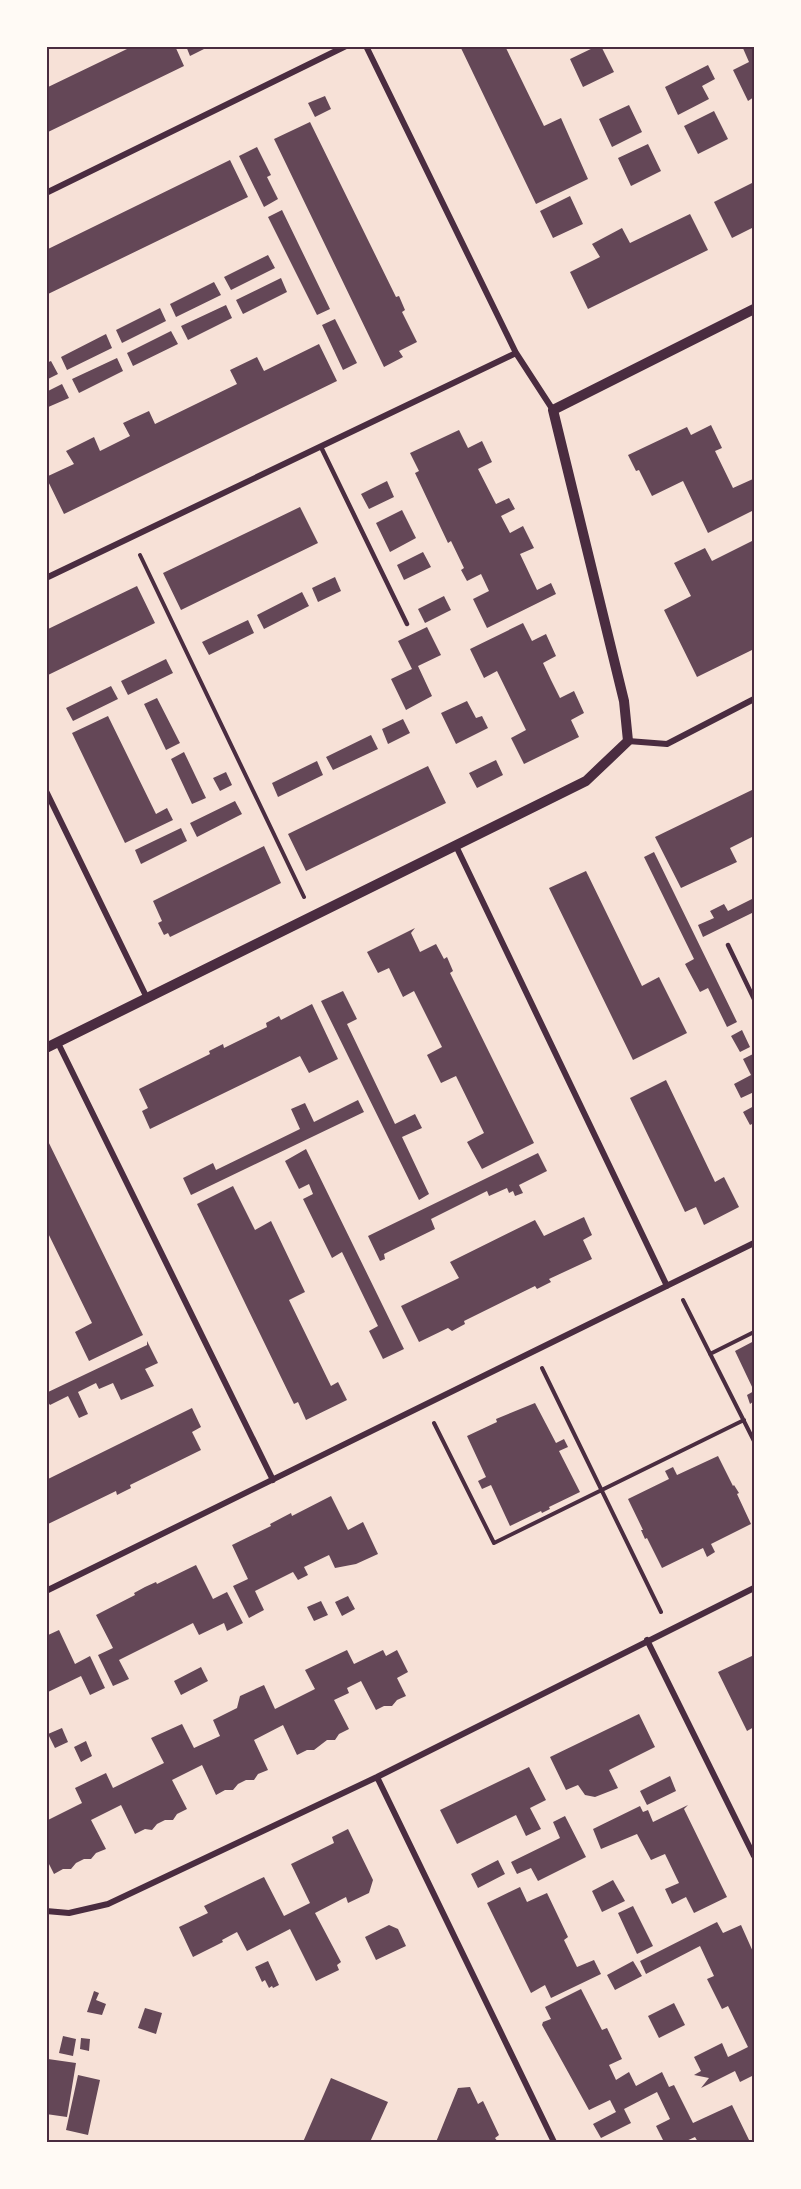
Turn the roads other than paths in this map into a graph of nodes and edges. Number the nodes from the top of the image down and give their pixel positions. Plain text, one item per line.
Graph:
1 (346, 46) edge
2 (366, 46) edge
3 (46, 193) edge
4 (754, 309) edge
5 (516, 353) junction
6 (554, 410) junction
7 (321, 447) junction
8 (46, 578) edge
9 (407, 624) dead end
10 (754, 699) edge
11 (628, 741) junction
12 (46, 791) edge
13 (456, 846) junction
14 (728, 945) dead end
15 (147, 999) junction
16 (754, 999) edge
17 (58, 1043) junction
18 (46, 1048) edge
19 (754, 1243) edge
20 (667, 1286) junction
21 (273, 1480) junction
22 (754, 1588) edge
23 (46, 1591) edge
24 (647, 1640) junction
25 (377, 1777) junction
26 (754, 1856) edge
27 (46, 1911) edge
28 (554, 2142) edge

1 - 3 street
2 - 5 street
4 - 6 street
5 - 6 street
5 - 7 street
6 - 11 street
7 - 8 street
7 - 9 lane
10 - 11 street
11 - 13 street
12 - 15 street
13 - 15 street
13 - 20 street
14 - 16 lane
15 - 17 street
17 - 18 street
17 - 21 street
19 - 20 street
20 - 21 street
21 - 23 street
22 - 24 street
24 - 25 street
24 - 26 street
25 - 27 street
25 - 28 street

